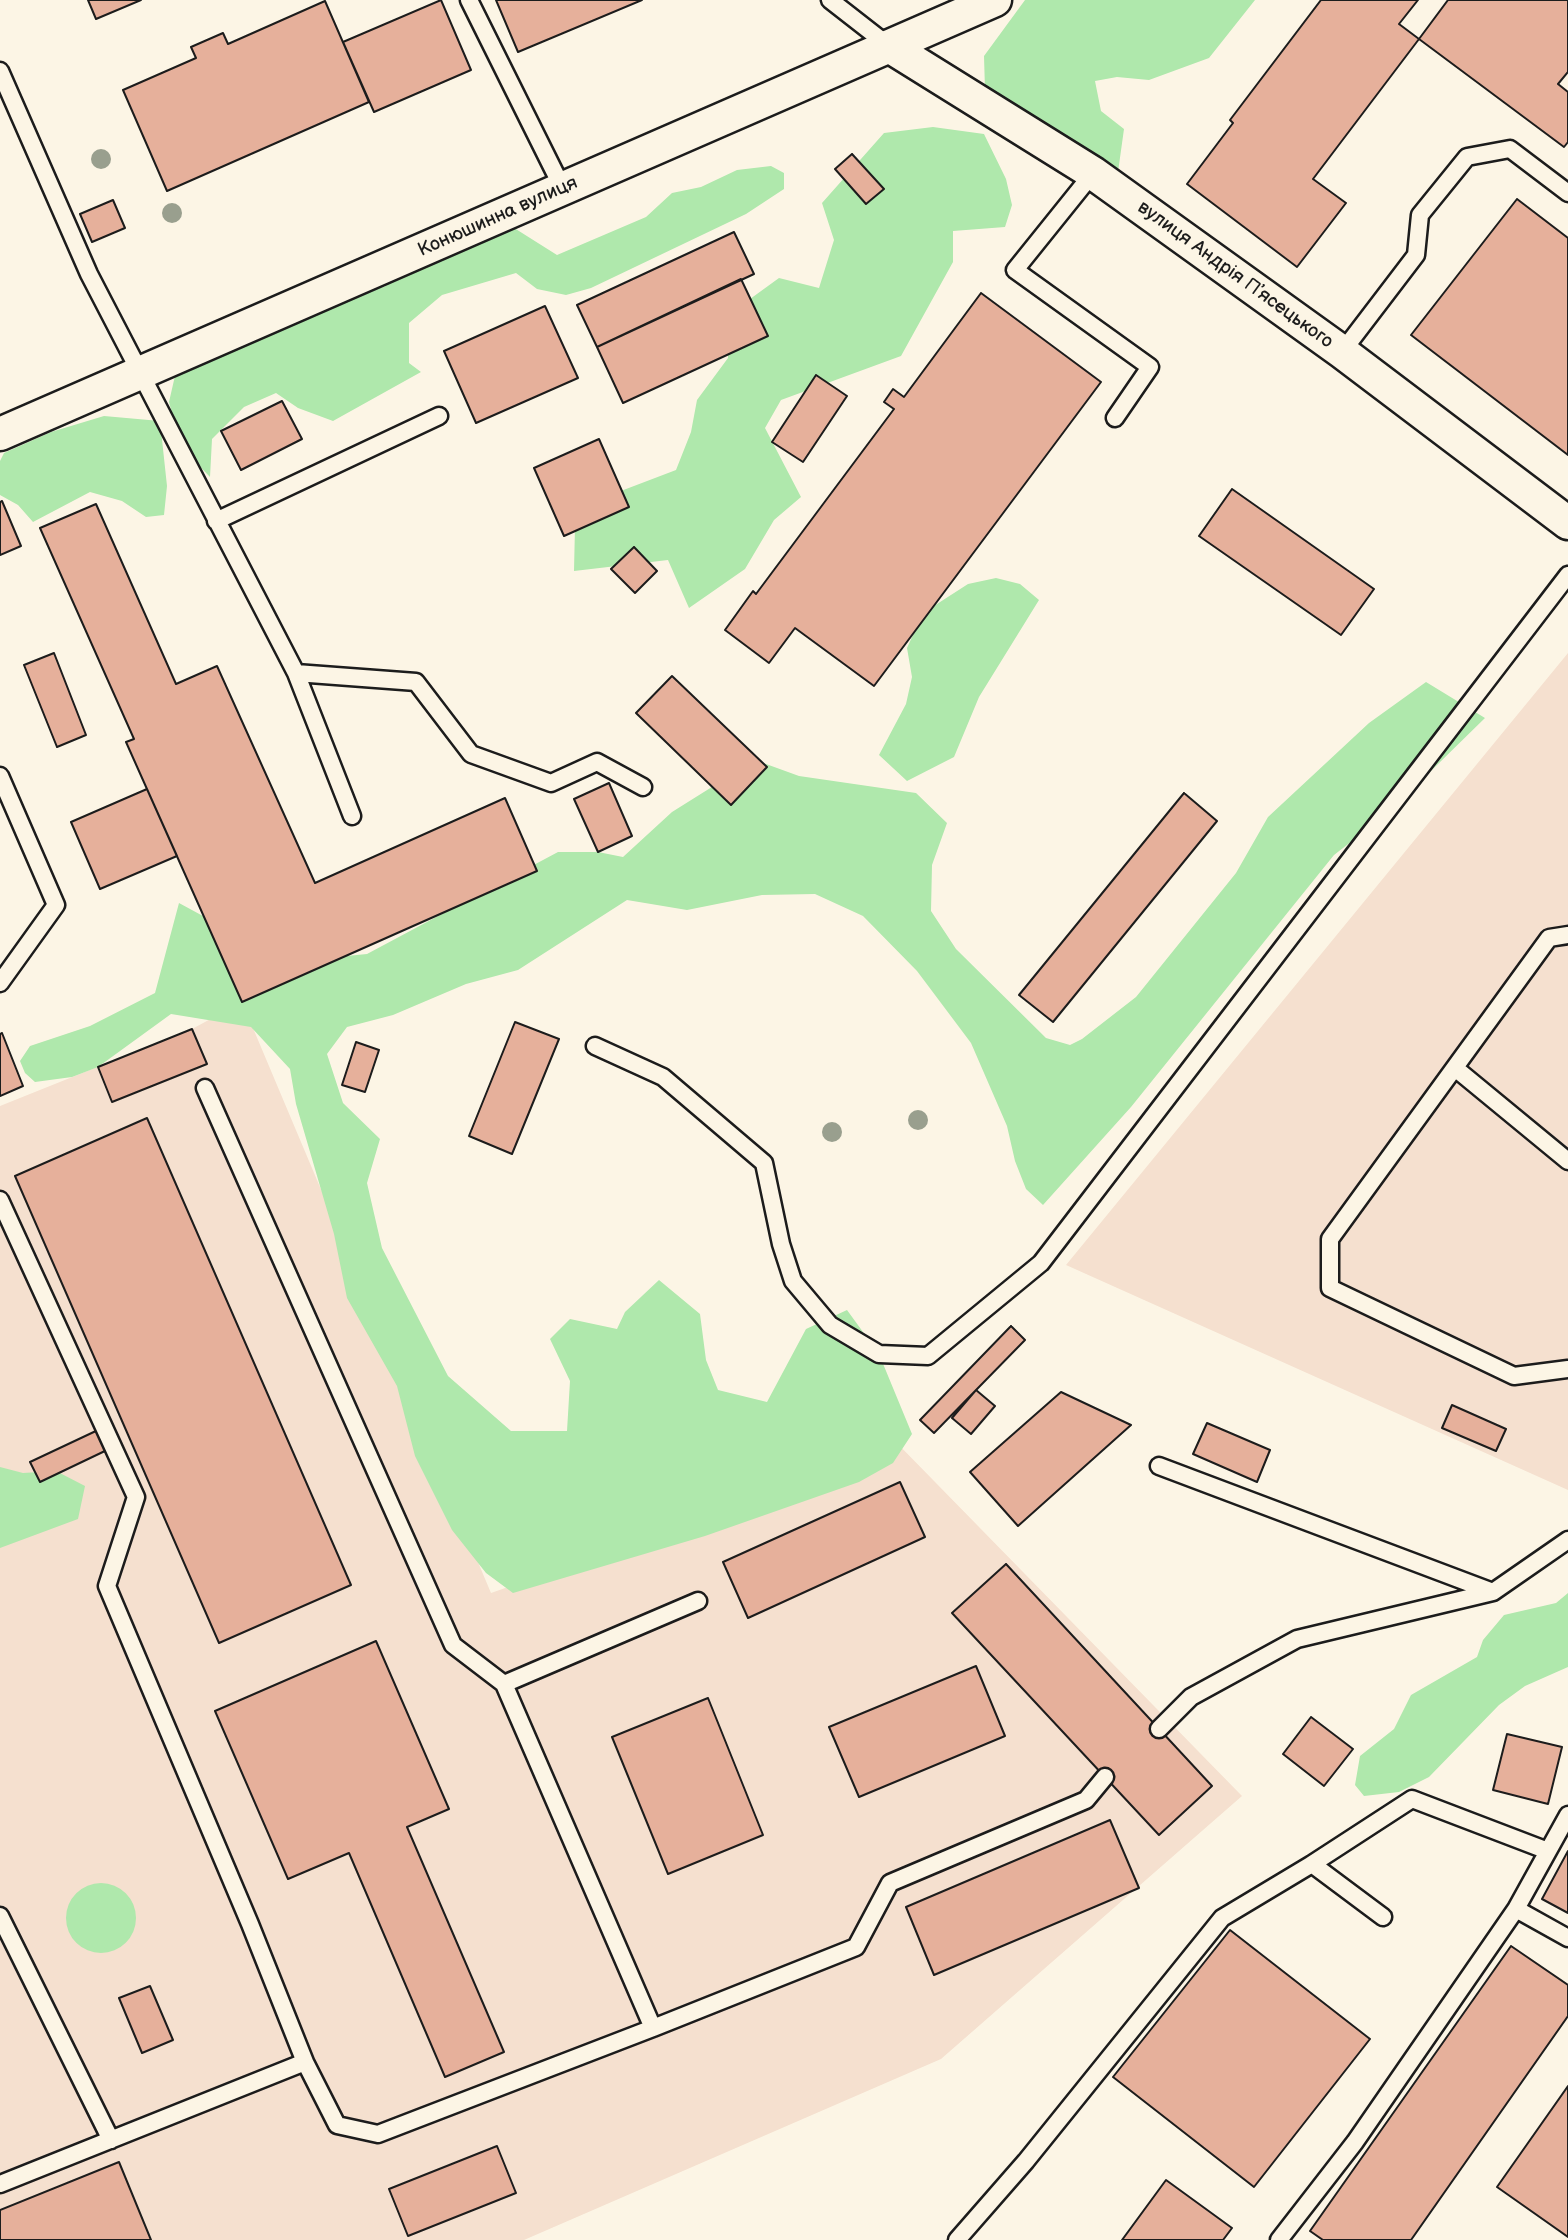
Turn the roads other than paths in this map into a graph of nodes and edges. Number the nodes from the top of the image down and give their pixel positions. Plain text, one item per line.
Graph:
1 (469, 0) edge
2 (830, 0) edge
3 (996, 0) edge
4 (889, 46) junction
5 (0, 71) edge
6 (1093, 173) junction
7 (563, 189) junction
8 (1568, 193) edge
9 (1342, 352) junction
10 (139, 374) junction
11 (439, 416) dead end
12 (1115, 418) dead end
13 (0, 434) edge
14 (216, 521) junction
15 (1568, 523) edge
16 (1568, 575) edge
17 (296, 673) junction
18 (0, 776) edge
19 (643, 786) dead end
20 (352, 816) dead end
21 (1568, 935) edge
22 (0, 984) edge
23 (595, 1046) dead end
24 (1455, 1068) junction
25 (205, 1088) dead end
26 (1568, 1161) edge
27 (0, 1200) edge
28 (1568, 1369) edge
29 (1159, 1466) dead end
30 (1568, 1539) edge
31 (1493, 1592) junction
32 (698, 1601) dead end
33 (504, 1684) junction
34 (1159, 1728) dead end
35 (1105, 1777) dead end
36 (1568, 1815) edge
37 (1548, 1851) junction
38 (1312, 1864) junction
39 (1516, 1909) junction
40 (0, 1916) edge
41 (1384, 1917) dead end
42 (1568, 1938) edge
43 (653, 2028) junction
44 (305, 2062) junction
45 (111, 2140) junction
46 (0, 2184) edge
47 (957, 2240) edge
48 (1279, 2240) edge

1 - 7 lane
2 - 4 lane
3 - 4 street, Конюшинна вулиця
4 - 6 street, вулиця Андрія Пʼясецького
4 - 7 street, Конюшинна вулиця
5 - 10 lane
6 - 9 street, вулиця Андрія Пʼясецького
6 - 12 lane
7 - 10 street, Конюшинна вулиця
8 - 9 lane
9 - 15 street, вулиця Андрія Пʼясецького
10 - 13 street, Конюшинна вулиця
10 - 14 lane
11 - 14 lane
14 - 17 lane
16 - 23 lane
17 - 19 lane
17 - 20 lane
18 - 22 lane
21 - 24 lane
24 - 26 lane
24 - 28 lane
25 - 33 lane
27 - 44 lane
29 - 31 lane
30 - 31 lane
31 - 34 lane
32 - 33 lane
33 - 43 lane
35 - 43 lane
36 - 37 lane
37 - 38 lane
37 - 39 lane
38 - 41 lane
38 - 47 lane
39 - 42 lane
39 - 48 lane
40 - 45 lane
43 - 44 lane
44 - 45 lane
45 - 46 lane

